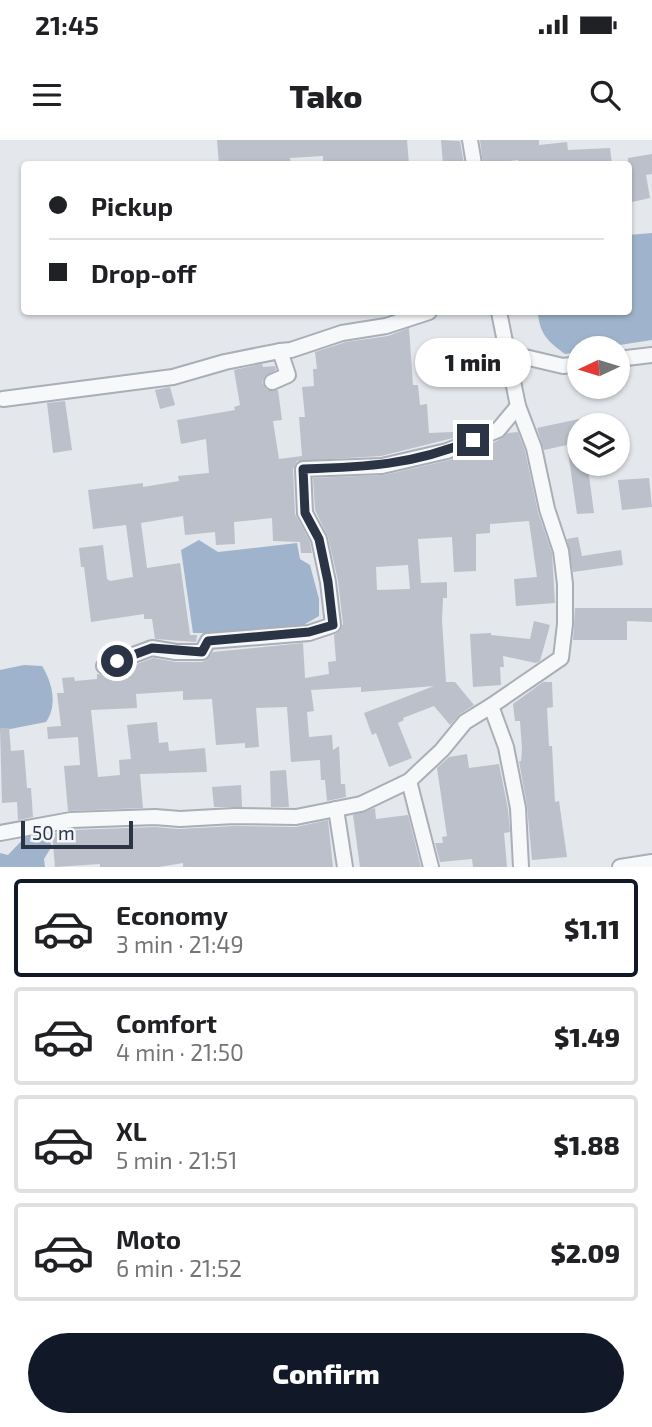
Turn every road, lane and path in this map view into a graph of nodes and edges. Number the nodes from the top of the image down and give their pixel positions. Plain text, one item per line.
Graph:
1 (470, 140) edge
2 (474, 161) edge
3 (420, 315) edge
4 (500, 315) edge
5 (281, 351) junction
6 (508, 354) junction
7 (652, 355) edge
8 (630, 358) edge
9 (567, 366) edge
10 (272, 382) dead end
11 (3, 399) dead end
12 (518, 406) junction
13 (104, 666) dead end
14 (491, 706) junction
15 (409, 781) junction
16 (336, 809) junction
17 (0, 833) edge
18 (652, 862) edge
19 (345, 867) edge
20 (431, 867) edge
21 (521, 867) edge
22 (620, 867) edge

1 - 2 street
3 - 5 street
4 - 6 street
5 - 10 street
5 - 11 street
6 - 9 street
6 - 12 street
7 - 8 street
12 - 13 street
12 - 14 street
14 - 15 street
14 - 21 street
15 - 16 street
15 - 20 street
16 - 17 street
16 - 19 street
18 - 22 street

